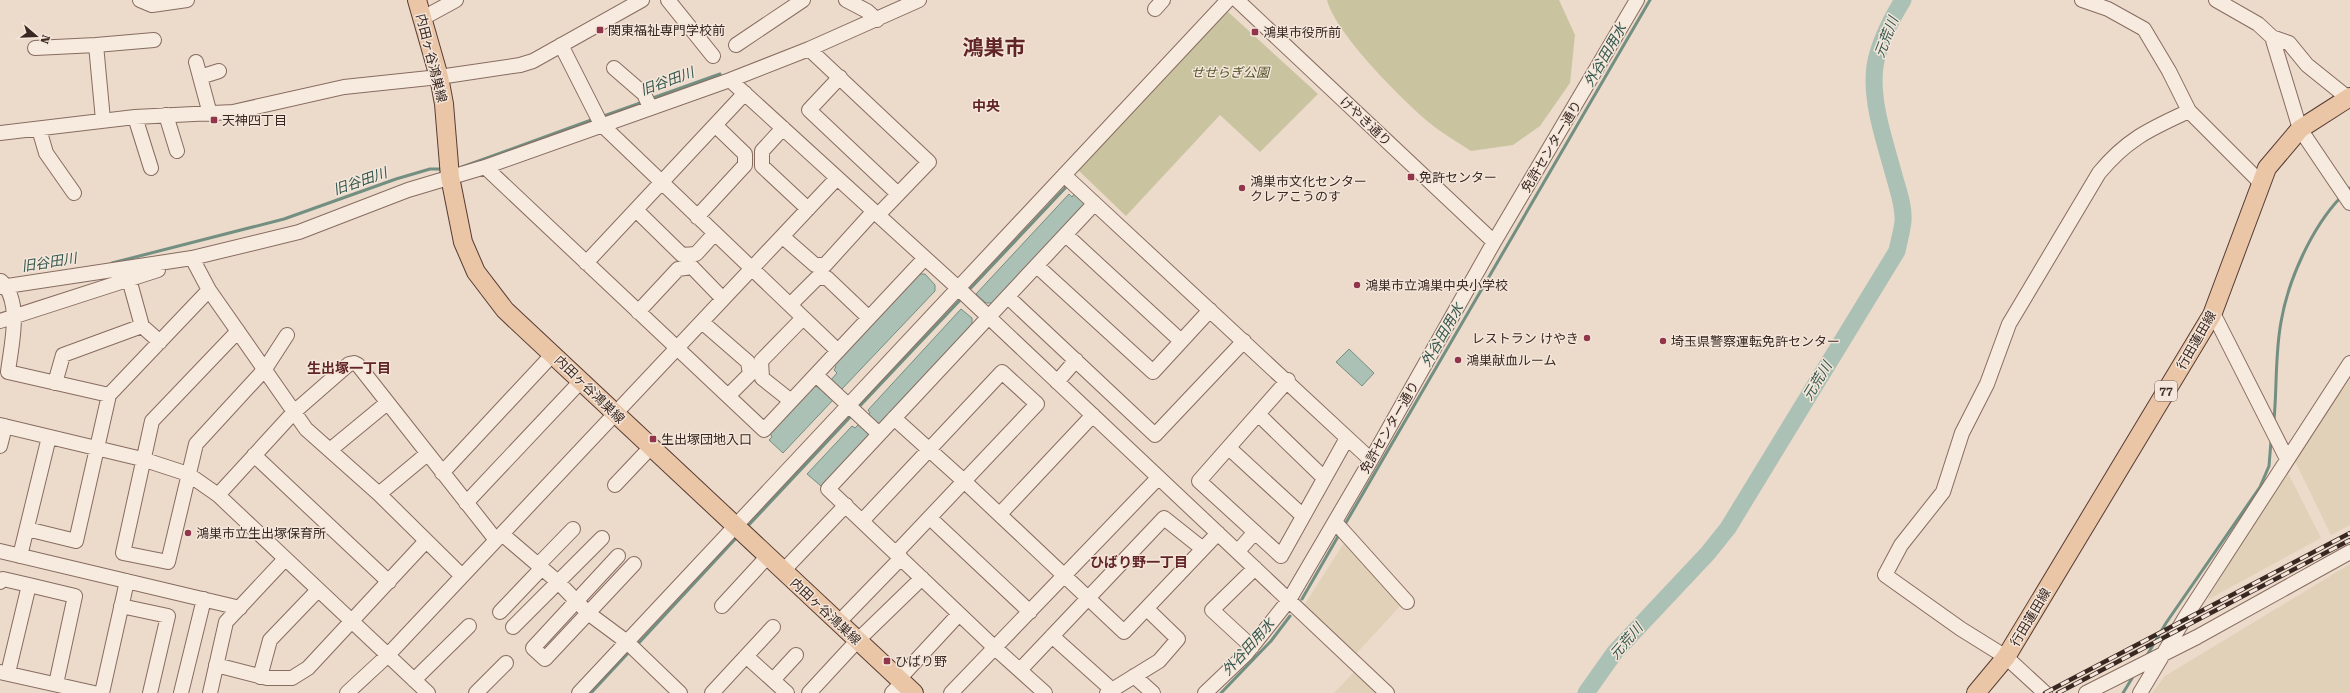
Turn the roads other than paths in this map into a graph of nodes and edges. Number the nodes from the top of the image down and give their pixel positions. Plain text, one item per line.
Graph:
1 (140, 0) edge
2 (187, 0) edge
3 (416, 0) edge
4 (456, 0) edge
5 (668, 0) edge
6 (803, 0) edge
7 (846, 0) edge
8 (919, 0) edge
9 (1228, 0) edge
10 (1237, 0) edge
11 (1637, 0) edge
12 (2082, 0) edge
13 (2216, 0) edge
14 (633, 2) edge
15 (423, 18) junction
16 (877, 20) junction
17 (2272, 37) junction
18 (154, 40) dead end
19 (96, 45) junction
20 (561, 45) junction
21 (736, 45) dead end
22 (35, 48) dead end
23 (809, 49) junction
24 (713, 56) dead end
25 (196, 62) dead end
26 (614, 68) dead end
27 (219, 71) dead end
28 (200, 77) junction
29 (439, 77) junction
30 (840, 77) junction
31 (730, 80) junction
32 (745, 93) junction
33 (2349, 97) edge
34 (650, 107) junction
35 (2189, 111) junction
36 (210, 114) junction
37 (166, 115) junction
38 (135, 117) junction
39 (103, 120) junction
40 (601, 124) junction
41 (715, 125) junction
42 (783, 128) junction
43 (38, 129) junction
44 (2300, 129) junction
45 (0, 133) edge
46 (177, 151) dead end
47 (485, 167) junction
48 (151, 168) dead end
49 (1064, 175) junction
50 (450, 177) junction
51 (838, 178) junction
52 (2260, 182) junction
53 (662, 183) junction
54 (74, 193) dead end
55 (898, 194) junction
56 (2350, 203) edge
57 (1094, 204) junction
58 (808, 209) junction
59 (636, 210) junction
60 (876, 213) junction
61 (697, 216) junction
62 (715, 234) junction
63 (1066, 235) junction
64 (782, 236) junction
65 (1494, 242) junction
66 (192, 258) junction
67 (925, 258) junction
68 (586, 263) junction
69 (1037, 266) junction
70 (752, 270) junction
71 (129, 279) junction
72 (2, 285) edge
73 (958, 288) junction
74 (209, 290) junction
75 (1008, 297) junction
76 (723, 299) junction
77 (790, 305) junction
78 (1210, 310) junction
79 (638, 312) junction
80 (2212, 315) junction
81 (15, 317) junction
82 (803, 318) junction
83 (869, 318) junction
84 (988, 318) junction
85 (0, 321) edge
86 (702, 322) junction
87 (142, 326) junction
88 (238, 331) junction
89 (287, 335) dead end
90 (1181, 341) junction
91 (1244, 341) junction
92 (160, 342) junction
93 (677, 348) junction
94 (838, 351) junction
95 (553, 354) junction
96 (1076, 360) junction
97 (2350, 363) edge
98 (265, 369) junction
99 (816, 375) junction
100 (1288, 380) junction
101 (581, 381) junction
102 (1057, 382) junction
103 (55, 383) junction
104 (109, 395) junction
105 (728, 396) junction
106 (791, 401) junction
107 (387, 403) junction
108 (848, 406) junction
109 (294, 412) junction
110 (614, 413) junction
111 (1258, 414) junction
112 (1093, 415) junction
113 (894, 418) junction
114 (3, 426) edge
115 (878, 434) junction
116 (50, 437) junction
117 (1347, 438) junction
118 (0, 446) edge
119 (651, 447) junction
120 (97, 448) junction
121 (1229, 448) junction
122 (330, 450) junction
123 (929, 450) junction
124 (427, 454) junction
125 (254, 455) junction
126 (142, 459) junction
127 (2287, 459) junction
128 (1371, 460) junction
129 (442, 472) junction
130 (188, 474) junction
131 (1158, 478) junction
132 (1324, 478) junction
133 (966, 482) junction
134 (615, 484) dead end
135 (379, 494) junction
136 (218, 495) junction
137 (466, 503) junction
138 (846, 505) junction
139 (1000, 514) junction
140 (1303, 516) junction
141 (930, 518) junction
142 (862, 521) junction
143 (1335, 522) junction
144 (735, 526) junction
145 (27, 529) junction
146 (573, 529) dead end
147 (1255, 532) junction
148 (1218, 533) junction
149 (499, 537) junction
150 (602, 538) dead end
151 (426, 541) junction
152 (1203, 549) junction
153 (0, 551) edge
154 (1238, 551) junction
155 (2350, 552) edge
156 (20, 556) junction
157 (618, 556) dead end
158 (768, 556) junction
159 (898, 556) junction
160 (285, 559) junction
161 (634, 564) dead end
162 (540, 567) junction
163 (1255, 568) junction
164 (783, 571) junction
165 (1064, 575) junction
166 (462, 576) junction
167 (922, 578) junction
168 (127, 581) junction
169 (0, 582) edge
170 (389, 582) junction
171 (558, 582) junction
172 (29, 585) junction
173 (318, 590) junction
174 (1089, 597) junction
175 (204, 599) junction
176 (1289, 600) junction
177 (576, 602) junction
178 (1407, 602) dead end
179 (121, 606) junction
180 (722, 606) dead end
181 (240, 608) junction
182 (1147, 609) junction
183 (500, 612) dead end
184 (1030, 612) junction
185 (588, 613) junction
186 (959, 614) junction
187 (352, 622) junction
188 (838, 623) junction
189 (469, 626) dead end
190 (513, 627) dead end
191 (773, 627) dead end
192 (1052, 636) junction
193 (857, 641) junction
194 (627, 642) junction
195 (1252, 647) junction
196 (995, 648) junction
197 (2165, 652) junction
198 (796, 655) dead end
199 (387, 656) junction
200 (746, 656) junction
201 (2006, 657) junction
202 (506, 663) dead end
203 (216, 665) junction
204 (1020, 670) junction
205 (4, 673) edge
206 (1134, 676) junction
207 (260, 677) junction
208 (56, 684) junction
209 (902, 687) edge
210 (421, 689) edge
211 (781, 689) edge
212 (672, 690) edge
213 (1038, 691) edge
214 (1109, 691) edge
215 (94, 693) edge
216 (102, 693) edge
217 (150, 693) edge
218 (181, 693) edge
219 (210, 693) edge
220 (346, 693) edge
221 (476, 693) edge
222 (579, 693) edge
223 (712, 693) edge
224 (809, 693) edge
225 (951, 693) edge
226 (1153, 693) edge
227 (1205, 693) edge
228 (1387, 693) edge
229 (1976, 693) edge
230 (2045, 693) edge
231 (2086, 693) edge
232 (2140, 693) edge

1 - 2 street
3 - 15 main road, 内田ヶ谷鴻巣線
4 - 15 street
5 - 24 street
6 - 21 street
7 - 16 street
8 - 16 street
9 - 49 street
10 - 65 street, けやき通り
11 - 65 street, 免許センター通り
12 - 35 street
13 - 17 street
14 - 20 street
15 - 29 main road, 内田ヶ谷鴻巣線
16 - 23 street
17 - 33 street
17 - 44 street
18 - 19 street
19 - 22 street
19 - 39 street
20 - 29 street
20 - 40 street
23 - 30 street
23 - 31 street
25 - 28 street
26 - 34 street
27 - 28 street
28 - 36 street
29 - 36 street
29 - 50 main road, 内田ヶ谷鴻巣線
30 - 55 street
30 - 55 street
31 - 32 street
31 - 34 street
32 - 41 street
32 - 42 street
33 - 44 main road, 行田蓮田線 / 77
34 - 40 street
35 - 52 street
35 - 201 street
36 - 37 street
37 - 38 street
37 - 46 street
38 - 39 street
38 - 48 street
39 - 43 street
40 - 47 street
40 - 53 street
41 - 53 street
41 - 61 street
42 - 51 street
42 - 58 street
43 - 45 street
43 - 54 street
44 - 52 main road, 行田蓮田線 / 77
44 - 56 street
47 - 50 street
47 - 68 street
49 - 57 street
49 - 73 street
50 - 66 street
50 - 95 main road, 内田ヶ谷鴻巣線
51 - 58 street
51 - 60 street
52 - 80 main road, 行田蓮田線 / 77
53 - 59 street
53 - 61 street
55 - 60 street
57 - 63 street
57 - 78 street
58 - 64 street
59 - 62 street
59 - 68 street
60 - 64 street
60 - 67 street
61 - 62 street
62 - 70 street
63 - 69 street
63 - 90 street
64 - 70 street
65 - 128 street, 免許センター通り
66 - 71 street
66 - 72 street
66 - 74 street
67 - 73 street
67 - 83 street
68 - 79 street
69 - 75 street
69 - 90 street
70 - 76 street
70 - 77 street
71 - 81 street
71 - 87 street
72 - 81 street
73 - 84 street
73 - 108 street
74 - 88 street
74 - 92 street
75 - 84 street
75 - 96 street
76 - 79 street
76 - 86 street
77 - 82 street
77 - 83 street
78 - 90 street
78 - 91 street
79 - 93 street
80 - 127 street
80 - 201 main road, 行田蓮田線 / 77
81 - 85 street
81 - 103 street
82 - 94 street
82 - 106 street
83 - 94 street
84 - 102 street
84 - 113 street
86 - 93 street
86 - 105 street
87 - 92 street
87 - 103 street
88 - 98 street
88 - 126 street
89 - 98 street
91 - 96 street
91 - 100 street
92 - 104 street
93 - 105 street
93 - 110 street
94 - 99 street
95 - 101 main road, 内田ヶ谷鴻巣線
95 - 129 street
96 - 102 street
97 - 127 street
98 - 109 street
98 - 130 street
99 - 106 street
99 - 108 street
100 - 111 street
100 - 117 street
101 - 110 main road, 内田ヶ谷鴻巣線
101 - 137 street
102 - 112 street
103 - 104 street
104 - 120 street
105 - 106 street
107 - 109 street
107 - 122 street
107 - 124 street
108 - 115 street
108 - 144 street
109 - 122 street
109 - 125 street
110 - 119 main road, 内田ヶ谷鴻巣線
110 - 149 street
111 - 121 street
111 - 132 street
112 - 131 street
112 - 139 street
113 - 115 street
113 - 123 street
114 - 116 street
114 - 118 street
115 - 138 street
116 - 120 street
116 - 145 street
117 - 128 street
117 - 132 street
119 - 134 street
119 - 144 main road, 内田ヶ谷鴻巣線
120 - 126 street
120 - 145 street
121 - 140 street
121 - 147 street
122 - 135 street
123 - 133 street
123 - 133 street
123 - 142 street
124 - 129 street
124 - 135 street
125 - 136 street
125 - 170 street
126 - 130 street
126 - 130 street
127 - 197 street
128 - 143 street, 免許センター通り
129 - 137 street
130 - 136 street
131 - 148 street
131 - 165 street
132 - 140 street
133 - 139 street
133 - 141 street
135 - 151 street
136 - 160 street
137 - 149 street
138 - 142 street
138 - 164 street
139 - 165 street
140 - 147 street
141 - 159 street
141 - 184 street
142 - 159 street
143 - 176 street, 免許センター通り
143 - 178 street
144 - 158 main road, 内田ヶ谷鴻巣線
144 - 194 street
145 - 156 street
146 - 162 street
147 - 154 street
148 - 152 street
148 - 154 street
149 - 162 street
149 - 166 street
150 - 171 street
151 - 166 street
151 - 170 street
152 - 174 street
152 - 182 street
153 - 156 street
154 - 163 street
155 - 197 street
156 - 168 street
157 - 177 street
158 - 164 main road, 内田ヶ谷鴻巣線
158 - 180 street
159 - 167 street
159 - 188 street
160 - 173 street
160 - 181 street
161 - 185 street
162 - 171 street
162 - 183 street
163 - 176 street
163 - 195 street
164 - 188 main road, 内田ヶ谷鴻巣線
165 - 174 street
165 - 184 street
166 - 199 street
167 - 186 street
167 - 193 street
168 - 175 street
168 - 179 street
169 - 172 street
170 - 187 street
171 - 177 street
171 - 190 street
172 - 205 street
172 - 208 street
173 - 187 street
173 - 207 street
174 - 182 street
174 - 192 street
175 - 181 street
175 - 218 street
176 - 195 street, 免許センター通り
176 - 228 street
177 - 185 street
177 - 185 street
179 - 216 street
179 - 217 street
181 - 203 street
182 - 206 street
184 - 196 street
185 - 194 street
186 - 196 street
186 - 209 street
187 - 199 street
187 - 207 street
188 - 193 main road, 内田ヶ谷鴻巣線
189 - 210 street
191 - 200 street
192 - 204 street
192 - 214 street
193 - 209 main road, 内田ヶ谷鴻巣線
193 - 224 street
194 - 212 street
194 - 222 street
195 - 227 street, 免許センター通り
196 - 204 street
196 - 225 street
197 - 231 street
197 - 232 street
198 - 211 street
199 - 210 street
199 - 220 street
200 - 211 street
200 - 223 street
201 - 229 main road, 行田蓮田線 / 77
201 - 230 street
202 - 221 street
203 - 207 street
203 - 219 street
204 - 213 street
205 - 208 street
206 - 214 street
206 - 226 street
208 - 215 street

